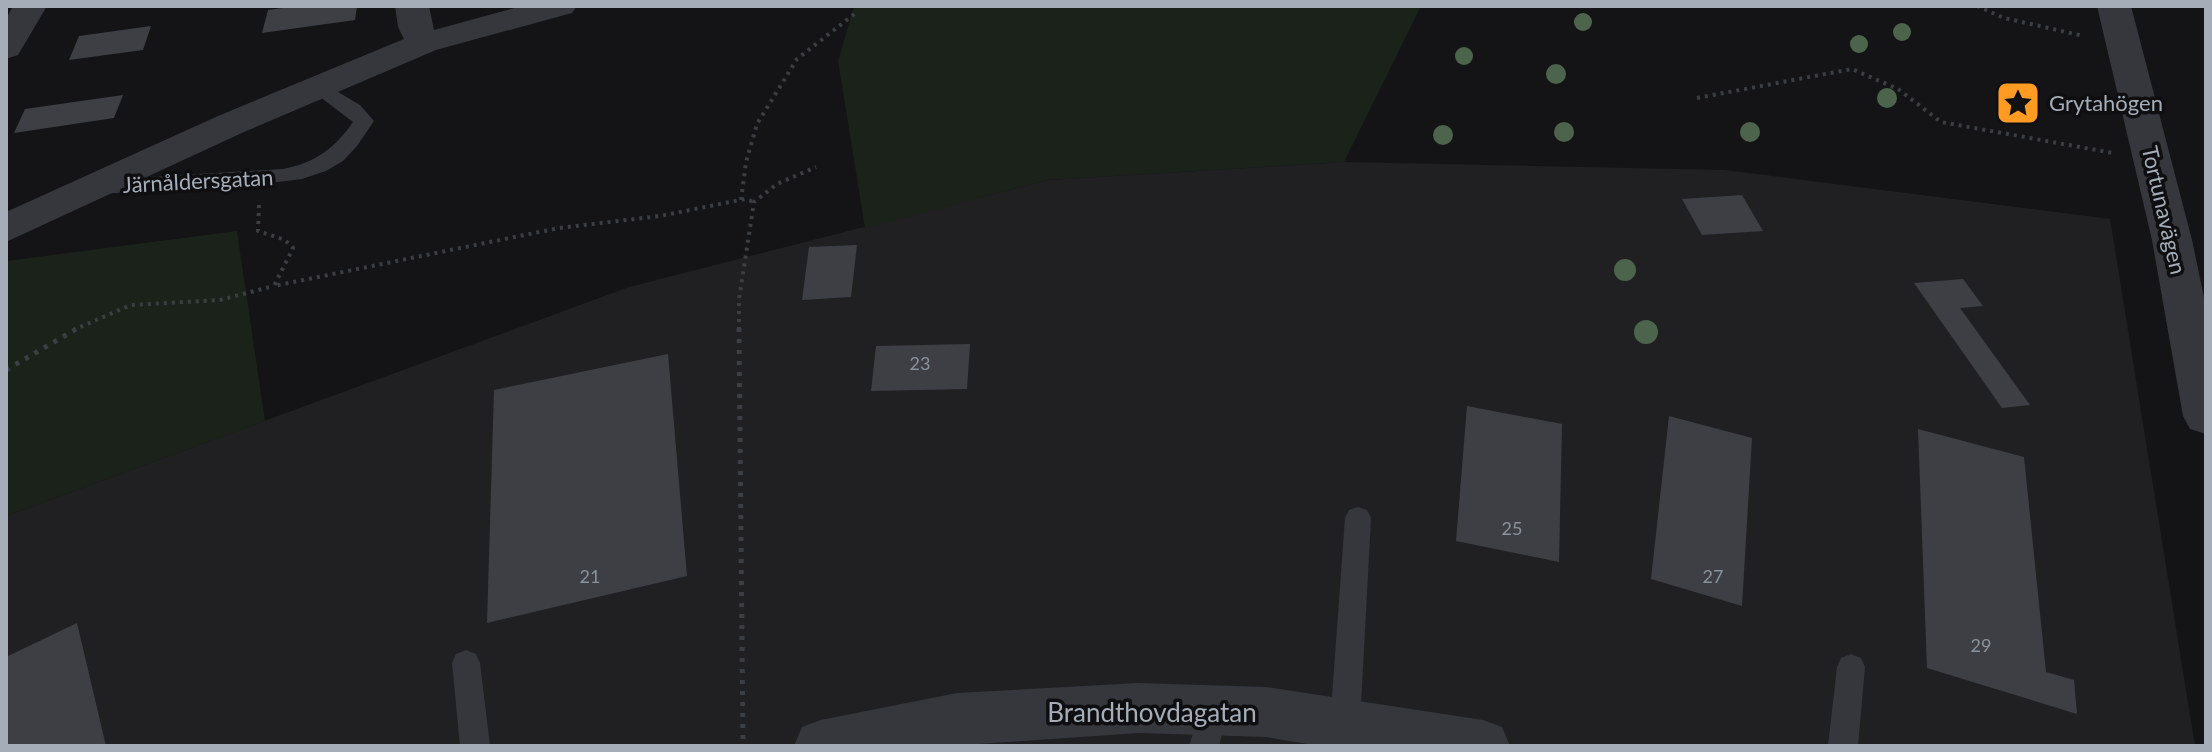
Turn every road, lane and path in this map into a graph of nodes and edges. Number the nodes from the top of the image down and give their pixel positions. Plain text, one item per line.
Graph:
1 (30, 6) edge
2 (412, 6) edge
3 (560, 6) edge
4 (1977, 6) edge
5 (2114, 6) edge
6 (857, 12) dead end
7 (424, 43) junction
8 (2125, 46) junction
9 (6, 48) edge
10 (318, 86) junction
11 (1697, 98) dead end
12 (2153, 160) junction
13 (816, 167) dead end
14 (259, 180) junction
15 (97, 187) junction
16 (741, 200) junction
17 (754, 202) junction
18 (6, 228) edge
19 (274, 286) junction
20 (6, 370) edge
21 (2206, 416) edge
22 (1358, 518) dead end
23 (466, 663) dead end
24 (1851, 667) dead end
25 (1209, 728) edge
26 (1323, 730) edge
27 (475, 746) edge
28 (743, 746) edge
29 (821, 746) edge
30 (1483, 746) edge
31 (1843, 746) edge

1 - 9 street
2 - 7 street
3 - 7 street, Järnåldersgatan
4 - 8 path
5 - 8 street, Tortunavägen
6 - 16 path
7 - 10 street, Järnåldersgatan
8 - 12 street, Tortunavägen
10 - 14 lane, Järnåldersgatan
10 - 15 street, Järnåldersgatan
11 - 12 path
12 - 21 street, Tortunavägen
13 - 17 path
14 - 15 lane, Järnåldersgatan
14 - 19 path
15 - 18 street, Järnåldersgatan
16 - 17 path
16 - 19 path
17 - 28 path
19 - 20 path
22 - 26 lane
23 - 27 lane
24 - 31 lane
25 - 26 street, Brandthovdagatan
25 - 29 street, Brandthovdagatan
26 - 30 street, Brandthovdagatan

